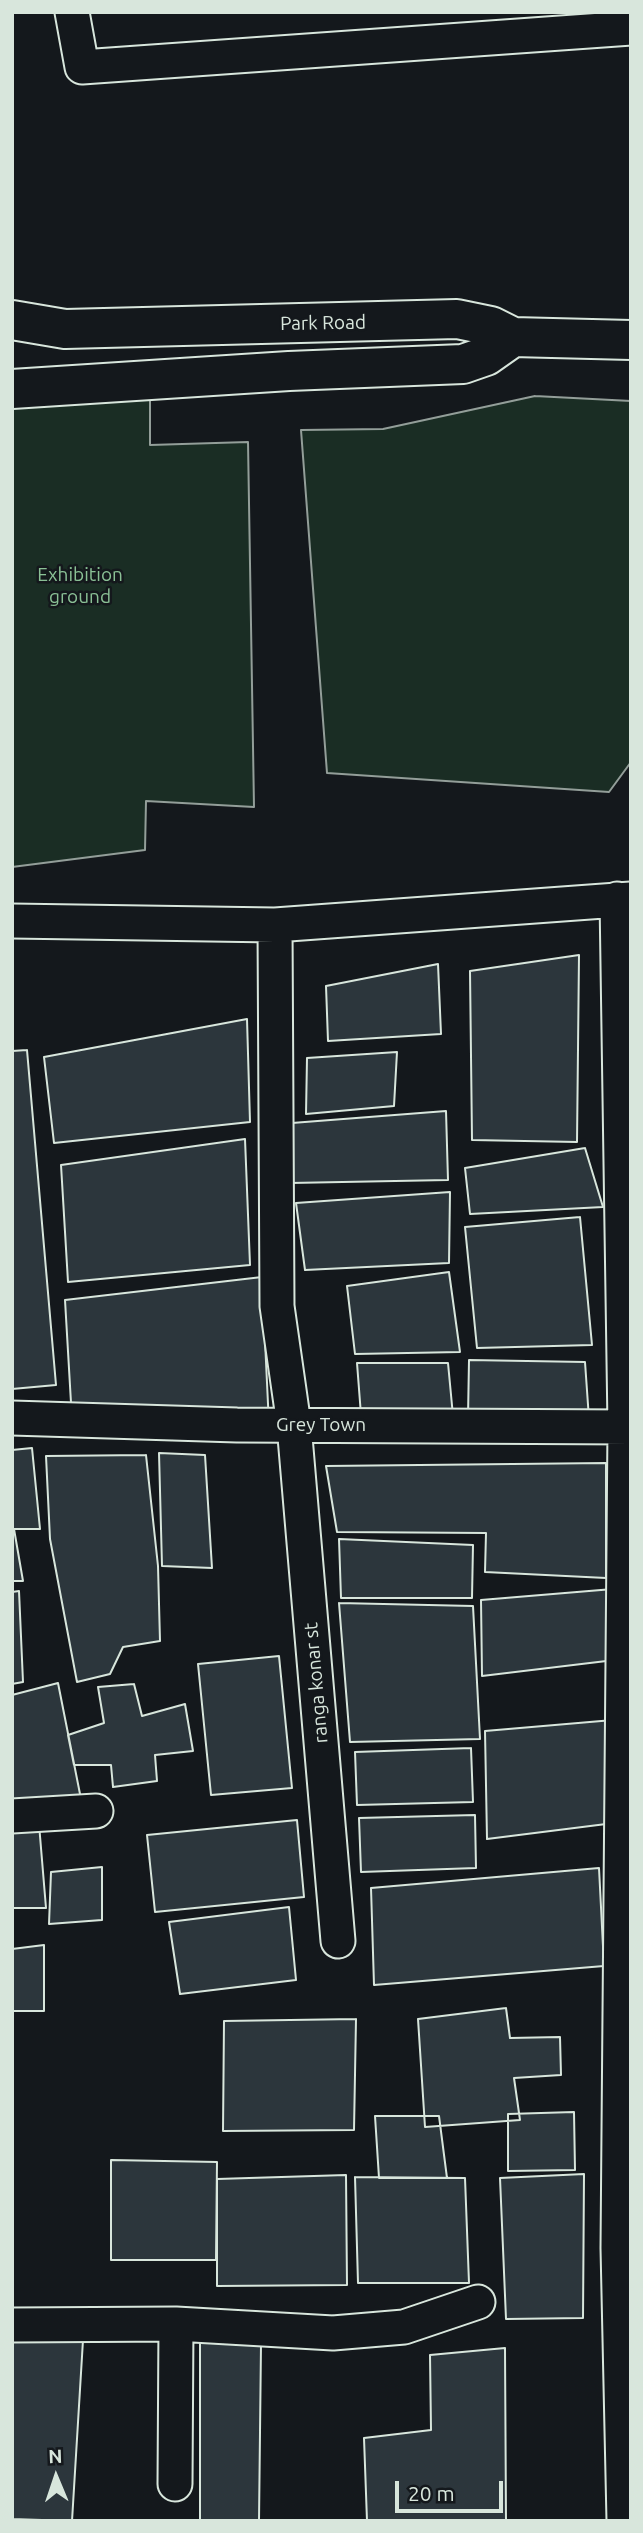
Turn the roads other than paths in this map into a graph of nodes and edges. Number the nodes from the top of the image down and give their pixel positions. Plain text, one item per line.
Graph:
1 (72, 12) edge
2 (631, 27) edge
3 (12, 320) edge
4 (513, 337) junction
5 (631, 340) edge
6 (12, 389) edge
7 (624, 899) edge
8 (12, 920) edge
9 (275, 925) junction
10 (12, 1418) edge
11 (295, 1425) junction
12 (628, 1427) edge
13 (96, 1811) dead end
14 (12, 1816) edge
15 (338, 1941) dead end
16 (478, 2302) dead end
17 (176, 2324) junction
18 (12, 2325) edge
19 (174, 2484) dead end
20 (624, 2521) edge

1 - 2 street
3 - 4 main road, Park Road
4 - 5 main road, Park Road
4 - 6 main road
7 - 9 street
7 - 12 street
8 - 9 street
9 - 11 street, ranga konar st
10 - 11 street, Grey Town
11 - 12 street, Grey Town
11 - 15 street, ranga konar st
12 - 20 street
13 - 14 street
16 - 17 street
17 - 18 street
17 - 19 street

